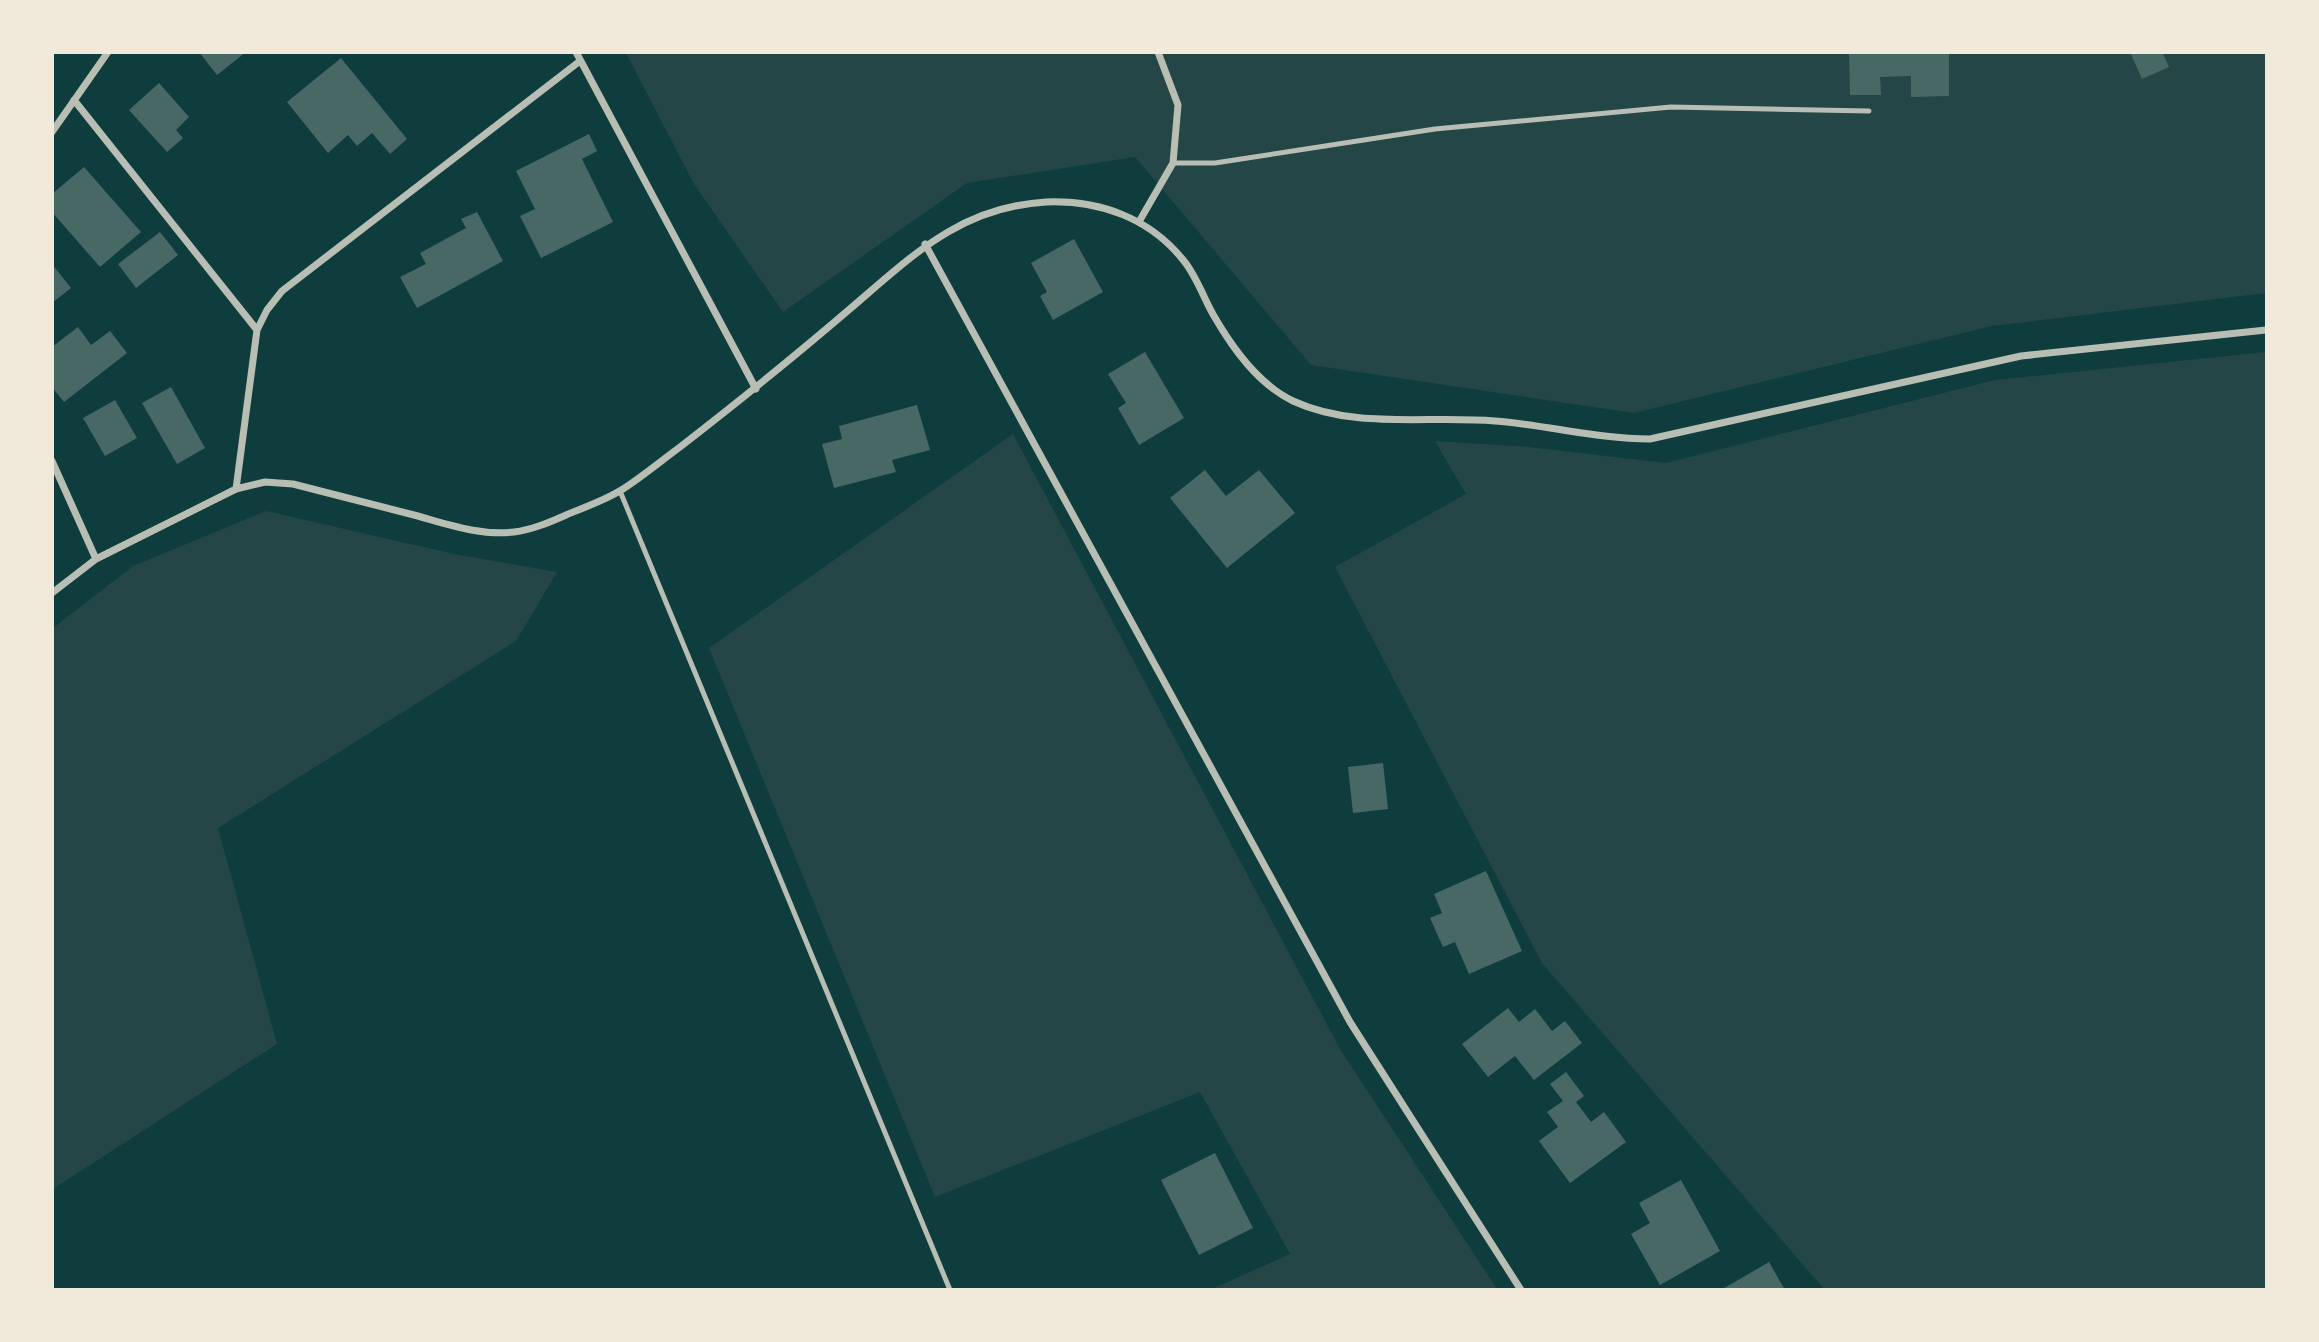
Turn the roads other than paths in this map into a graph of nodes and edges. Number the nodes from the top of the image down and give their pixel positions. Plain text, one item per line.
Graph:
1 (108, 52) edge
2 (576, 52) edge
3 (1158, 52) edge
4 (580, 61) junction
5 (74, 100) junction
6 (1869, 111) dead end
7 (52, 132) edge
8 (1173, 163) junction
9 (1140, 220) junction
10 (925, 244) junction
11 (257, 330) junction
12 (2266, 330) edge
13 (756, 389) junction
14 (52, 461) edge
15 (236, 489) junction
16 (620, 491) junction
17 (96, 559) junction
18 (52, 593) edge
19 (950, 1290) edge
20 (1521, 1290) edge

1 - 5 street
2 - 4 street
3 - 8 street
4 - 11 street
4 - 13 street
5 - 7 street
5 - 11 street
6 - 8 lane
8 - 9 street
9 - 10 street
9 - 12 street
10 - 13 street
10 - 20 street
11 - 15 street
13 - 16 street
14 - 17 street
15 - 16 street
15 - 17 street
16 - 19 lane
17 - 18 street

